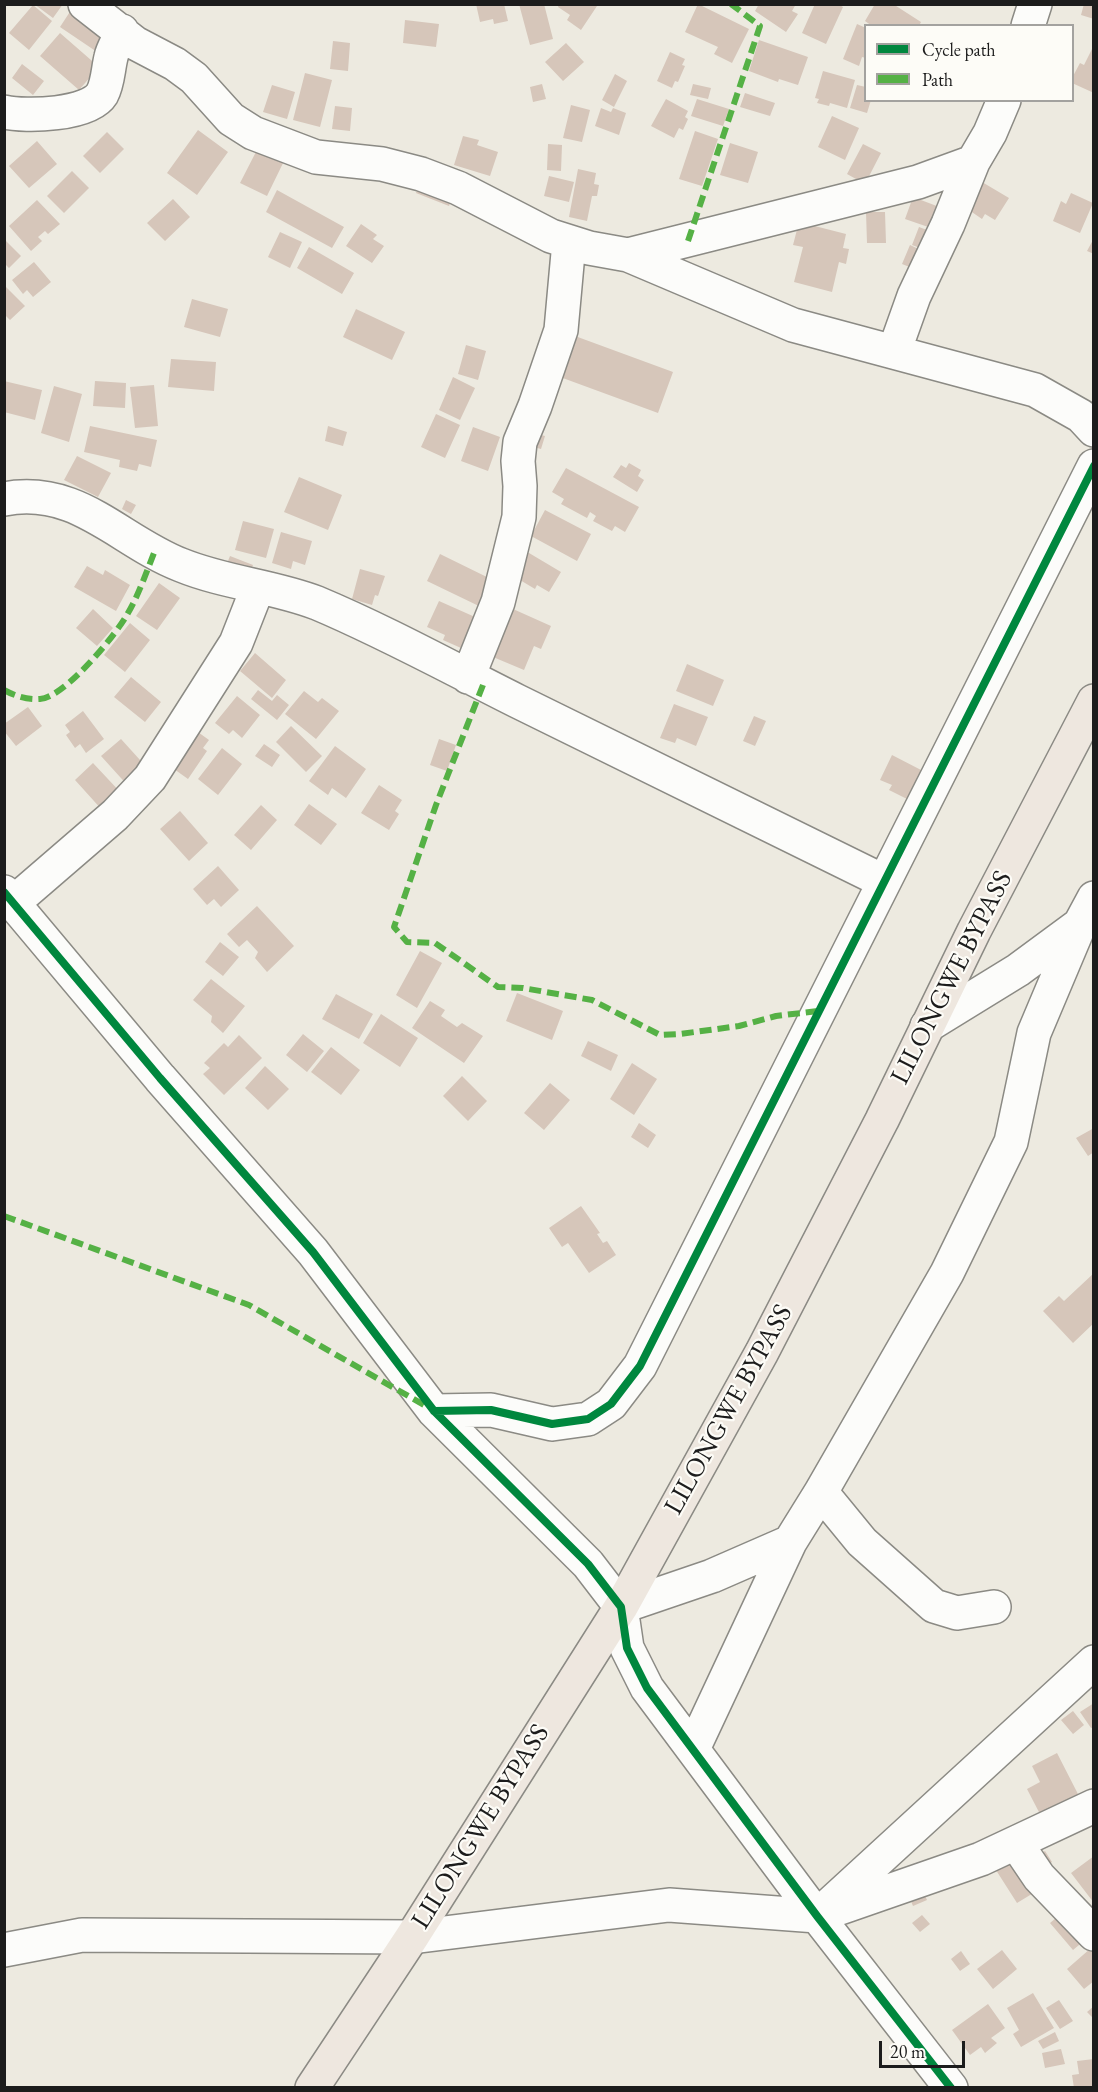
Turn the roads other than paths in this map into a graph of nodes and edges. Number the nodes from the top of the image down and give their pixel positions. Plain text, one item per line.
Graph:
1 (85, 4) edge
2 (1035, 4) edge
3 (1029, 24) edge
4 (122, 32) junction
5 (1003, 102) edge
6 (4, 112) edge
7 (973, 162) junction
8 (569, 242) junction
9 (628, 255) junction
10 (894, 352) junction
11 (1094, 430) edge
12 (1094, 466) edge
13 (4, 499) edge
14 (258, 587) junction
15 (468, 677) junction
16 (1094, 701) edge
17 (883, 881) junction
18 (9, 898) edge
19 (1087, 911) edge
20 (927, 1026) junction
21 (434, 1411) junction
22 (821, 1492) junction
23 (790, 1542) junction
24 (621, 1606) junction
25 (994, 1607) dead end
26 (1094, 1662) edge
27 (693, 1749) junction
28 (1094, 1806) edge
29 (1016, 1843) junction
30 (817, 1916) junction
31 (1094, 1934) edge
32 (412, 1937) junction
33 (4, 1950) edge
34 (312, 2088) edge
35 (951, 2088) edge

1 - 4 street
2 - 3 street
4 - 6 street
4 - 8 street
5 - 7 street
7 - 9 street
7 - 10 street
8 - 9 street
8 - 15 street
9 - 10 street
10 - 11 street
12 - 17 street
13 - 14 street
14 - 15 street
14 - 18 street
15 - 17 street
16 - 20 main road, LILONGWE BYPASS
17 - 21 street
18 - 21 street
19 - 20 street
19 - 22 street
20 - 24 main road, LILONGWE BYPASS
21 - 24 street
22 - 23 street
22 - 25 street
23 - 24 street
23 - 27 street
24 - 27 street
24 - 32 main road, LILONGWE BYPASS
26 - 30 street
27 - 30 street
28 - 29 street
29 - 30 street
29 - 31 street
30 - 32 street
30 - 35 street
32 - 33 street
32 - 34 main road, LILONGWE BYPASS

